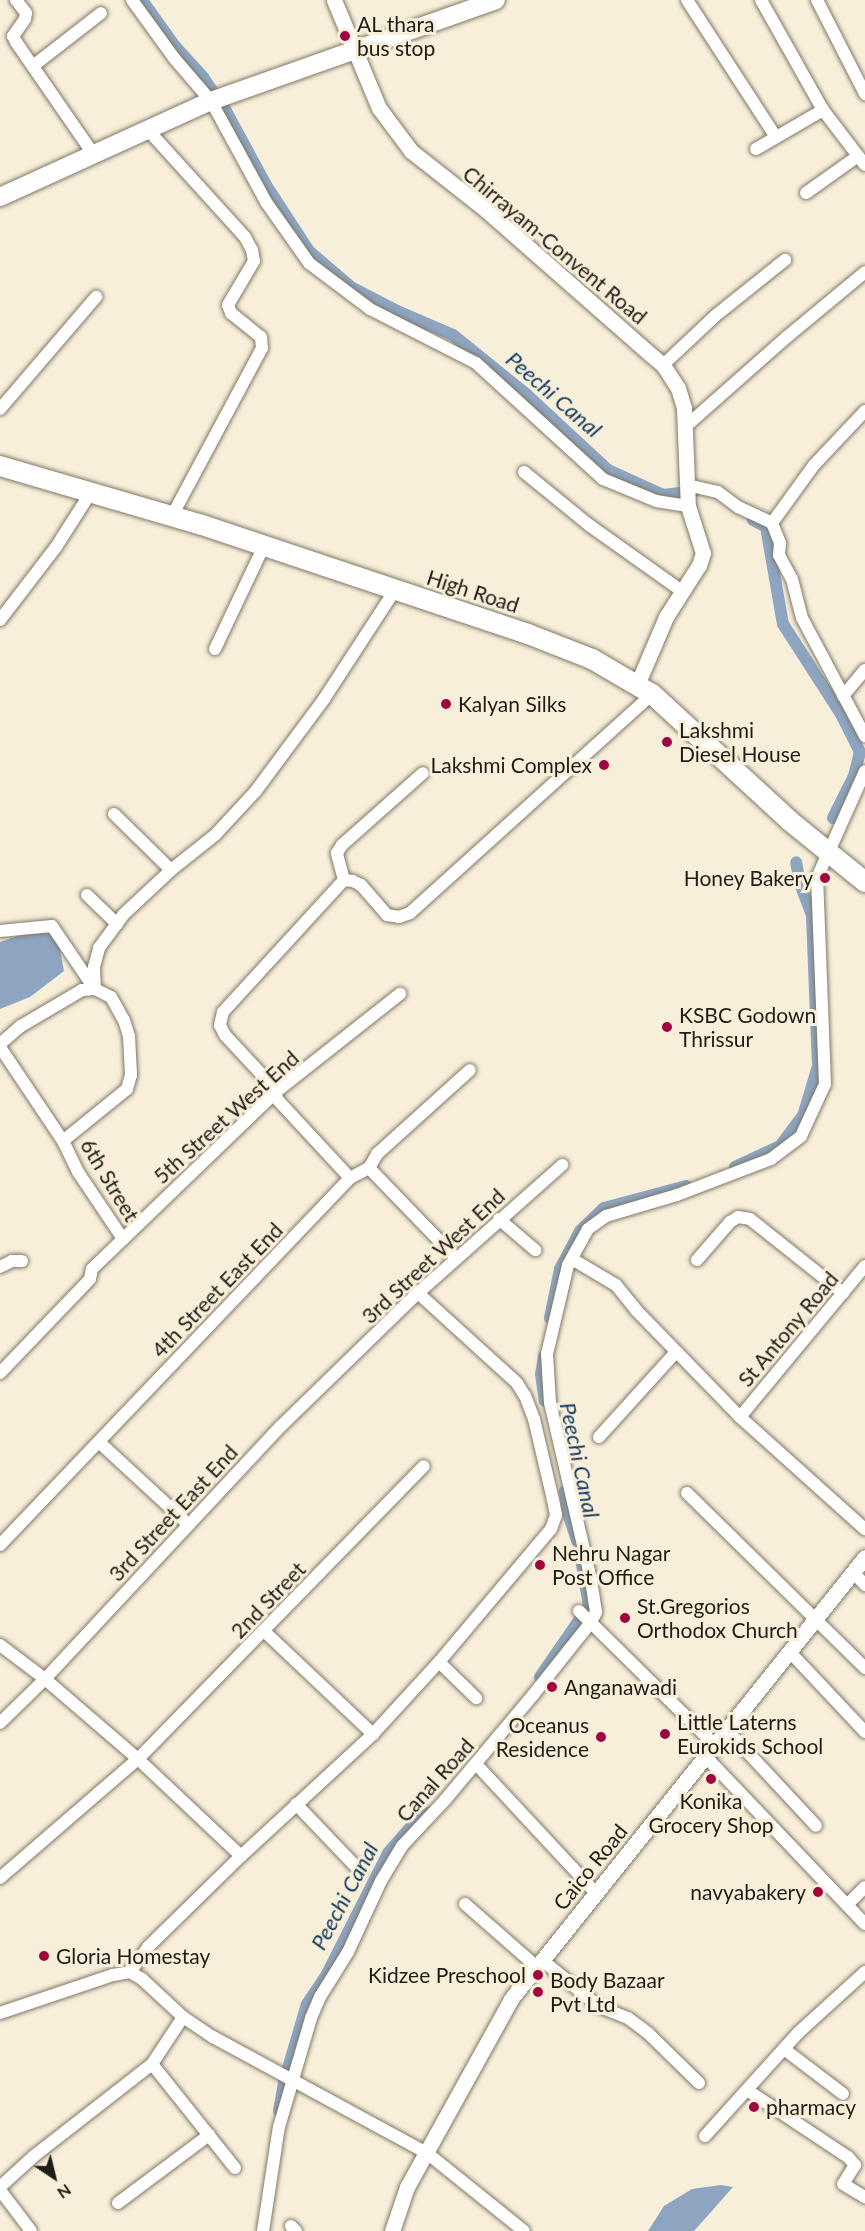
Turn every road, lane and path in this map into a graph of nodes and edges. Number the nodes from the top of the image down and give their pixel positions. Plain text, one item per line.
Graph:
1 (16, 0) edge
2 (132, 0) edge
3 (334, 0) edge
4 (496, 0) edge
5 (687, 0) edge
6 (761, 0) edge
7 (817, 0) edge
8 (473, 4) edge
9 (101, 13) dead end
10 (355, 48) junction
11 (33, 66) junction
12 (865, 94) edge
13 (217, 99) junction
14 (822, 110) junction
15 (148, 130) junction
16 (776, 137) junction
17 (756, 149) dead end
18 (94, 154) junction
19 (862, 160) edge
20 (806, 193) dead end
21 (0, 197) edge
22 (785, 260) dead end
23 (865, 272) edge
24 (96, 297) dead end
25 (663, 365) junction
26 (0, 409) edge
27 (865, 411) edge
28 (685, 427) junction
29 (0, 466) edge
30 (524, 472) dead end
31 (91, 492) junction
32 (687, 495) junction
33 (172, 516) junction
34 (772, 523) junction
35 (264, 546) junction
36 (395, 590) junction
37 (682, 591) junction
38 (0, 620) edge
39 (215, 650) dead end
40 (865, 670) edge
41 (644, 690) junction
42 (843, 696) junction
43 (865, 736) edge
44 (865, 771) edge
45 (423, 773) dead end
46 (114, 814) dead end
47 (829, 854) junction
48 (171, 870) junction
49 (344, 880) junction
50 (865, 882) edge
51 (87, 895) dead end
52 (117, 924) junction
53 (0, 931) edge
54 (95, 989) junction
55 (400, 994) dead end
56 (0, 1045) edge
57 (470, 1070) dead end
58 (277, 1092) junction
59 (63, 1141) junction
60 (562, 1165) dead end
61 (369, 1168) junction
62 (350, 1178) junction
63 (499, 1219) junction
64 (123, 1239) junction
65 (534, 1250) dead end
66 (456, 1258) junction
67 (572, 1259) junction
68 (697, 1260) dead end
69 (22, 1261) dead end
70 (865, 1266) edge
71 (0, 1267) edge
72 (418, 1293) junction
73 (843, 1293) junction
74 (676, 1352) junction
75 (0, 1373) edge
76 (333, 1378) joint
77 (740, 1417) junction
78 (598, 1437) dead end
79 (99, 1442) junction
80 (424, 1466) dead end
81 (687, 1493) dead end
82 (189, 1525) junction
83 (865, 1528) edge
84 (0, 1545) edge
85 (865, 1557) edge
86 (853, 1572) junction
87 (865, 1585) edge
88 (586, 1617) junction
89 (815, 1618) junction
90 (265, 1632) junction
91 (0, 1645) edge
92 (789, 1651) junction
93 (439, 1662) junction
94 (865, 1668) edge
95 (45, 1678) junction
96 (476, 1698) dead end
97 (0, 1723) edge
98 (726, 1729) junction
99 (865, 1732) edge
100 (373, 1734) junction
101 (710, 1750) junction
102 (138, 1759) junction
103 (476, 1764) junction
104 (296, 1804) junction
105 (816, 1827) dead end
106 (241, 1856) junction
107 (360, 1871) dead end
108 (0, 1878) edge
109 (865, 1887) edge
110 (596, 1893) junction
111 (465, 1904) dead end
112 (847, 1905) junction
113 (865, 1924) edge
114 (539, 1964) junction
115 (130, 1972) junction
116 (865, 1972) edge
117 (0, 2013) edge
118 (183, 2017) junction
119 (784, 2049) junction
120 (152, 2064) junction
121 (287, 2076) junction
122 (699, 2083) dead end
123 (747, 2090) junction
124 (843, 2094) dead end
125 (209, 2135) junction
126 (705, 2136) dead end
127 (426, 2152) junction
128 (235, 2168) dead end
129 (0, 2188) edge
130 (865, 2197) edge
131 (118, 2203) dead end
132 (31, 2231) edge
133 (264, 2231) edge
134 (392, 2231) edge
135 (524, 2231) edge

1 - 11 street
2 - 13 street
3 - 10 street, Chirrayam-Convent Road
4 - 8 main road
5 - 16 street
6 - 14 street
7 - 12 street
8 - 10 main road
9 - 11 street
10 - 13 main road
10 - 25 street, Chirrayam-Convent Road
11 - 18 street
13 - 15 main road
13 - 32 street
14 - 16 street
14 - 19 street
15 - 18 main road
15 - 33 street
16 - 17 street
18 - 21 main road
19 - 20 street
22 - 25 street
23 - 28 street
24 - 26 street
25 - 28 street, Chirrayam-Convent Road
27 - 34 street
28 - 32 street, Chirrayam-Convent Road
29 - 31 main road, High Road
30 - 37 street
31 - 33 main road, High Road
31 - 38 street
32 - 34 street
32 - 37 street, Chirrayam-Convent Road
33 - 35 main road, High Road
34 - 42 street
35 - 36 main road, High Road
35 - 39 street
36 - 41 main road, High Road
36 - 48 street
37 - 41 street, Chirrayam-Convent Road
40 - 42 street
41 - 47 main road, High Road
41 - 49 street
42 - 43 street
44 - 47 street
45 - 49 street
46 - 48 street
47 - 50 main road, High Road
47 - 67 street
48 - 52 street
49 - 58 street
51 - 52 street
52 - 54 street
53 - 54 street
54 - 56 street, 6th Street
54 - 59 street, 6th Street
55 - 58 street, 5th Street West End
56 - 59 street, 6th Street
57 - 61 street, 4th Street East End
58 - 62 street
58 - 64 street, 5th Street West End
59 - 64 street, 6th Street
60 - 63 street, 3rd Street West End
61 - 62 street, 4th Street East End
61 - 66 street
62 - 79 street, 4th Street East End
63 - 65 street
63 - 66 street, 3rd Street West End
64 - 75 street, 5th Street West End
66 - 72 street, 3rd Street West End
67 - 74 street
67 - 88 street
68 - 73 street
69 - 71 street
70 - 73 street, St Antony Road
72 - 76 street, 3rd Street West End
72 - 93 street
73 - 77 street, St Antony Road
74 - 77 street
74 - 78 street
76 - 82 street, 3rd Street East End
77 - 83 street
79 - 82 street
79 - 84 street, 4th Street East End
80 - 90 street, 2nd Street
81 - 89 street
82 - 95 street, 3rd Street East End
85 - 86 street, Caico Road
86 - 87 street
86 - 89 street, Caico Road
88 - 101 street
88 - 103 street, Canal Road
89 - 92 street, Caico Road
89 - 94 street
90 - 100 street
90 - 102 street, 2nd Street
91 - 95 street
92 - 98 street, Caico Road
92 - 99 street
93 - 96 street
93 - 100 street
95 - 97 street, 3rd Street East End
95 - 102 street
98 - 101 street, Caico Road
98 - 105 street
100 - 104 street
101 - 110 street, Caico Road
101 - 112 street
102 - 106 street
102 - 108 street, 2nd Street
103 - 110 street
103 - 121 street, Canal Road
104 - 106 street
104 - 107 street
106 - 115 street
109 - 112 street
110 - 114 street, Caico Road
111 - 114 street
112 - 113 street
114 - 122 street
114 - 127 street, Caico Road
115 - 117 street
115 - 118 street
116 - 119 street
118 - 120 street
118 - 121 street
119 - 123 street
119 - 124 street
120 - 125 street
120 - 129 street
121 - 127 street
121 - 133 street, Canal Road
123 - 126 street
123 - 130 street
125 - 128 street
125 - 131 street
127 - 134 street, Caico Road
127 - 135 street
129 - 132 street

